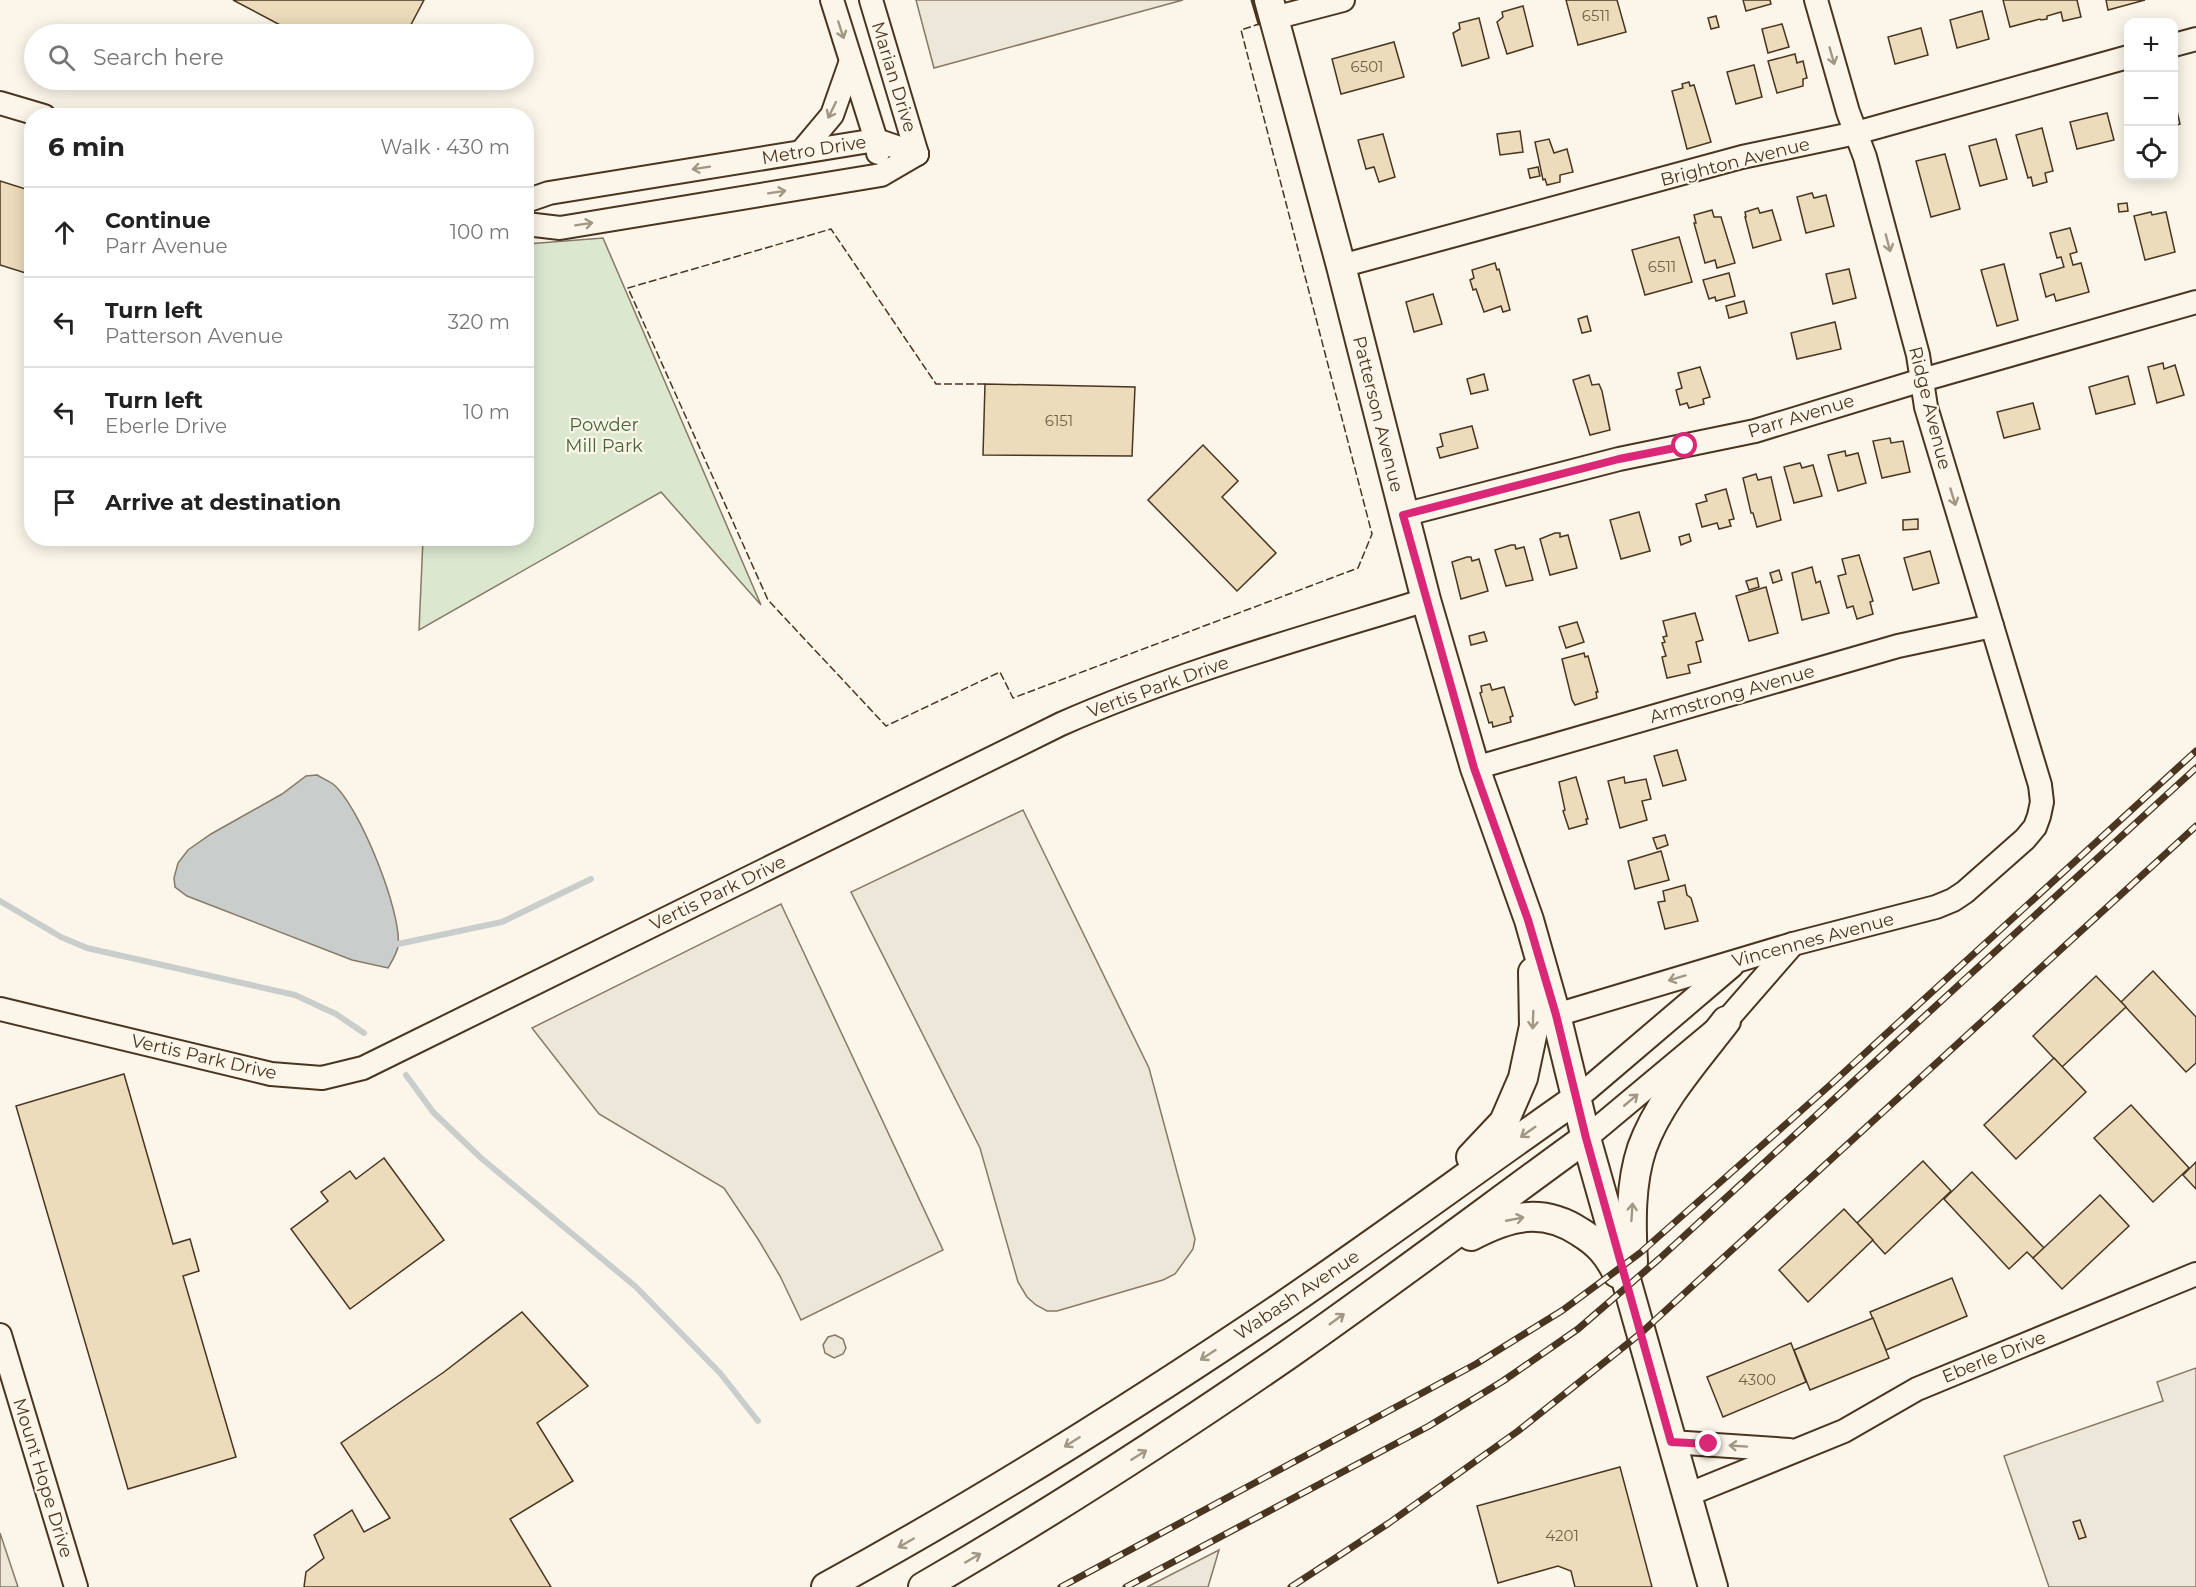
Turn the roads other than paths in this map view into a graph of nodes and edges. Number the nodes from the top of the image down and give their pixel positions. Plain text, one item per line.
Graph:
1 (832, 0) edge
2 (871, 0) edge
3 (1342, 0) edge
4 (1816, 0) edge
5 (1272, 9) edge
6 (2196, 39) edge
7 (2178, 44) edge
8 (2124, 58) edge
9 (851, 61) junction
10 (4, 102) edge
11 (24, 109) edge
12 (1856, 133) junction
13 (876, 140) junction
14 (801, 152) junction
15 (917, 154) junction
16 (881, 175) junction
17 (534, 198) edge
18 (534, 225) edge
19 (1341, 266) junction
20 (2196, 302) edge
21 (1922, 380) junction
22 (1403, 515) junction
23 (1426, 600) junction
24 (1992, 626) junction
25 (1474, 768) junction
26 (2039, 816) joint
27 (1528, 920) junction
28 (1793, 944) junction
29 (1740, 959) junction
30 (0, 1009) edge
31 (1556, 1015) junction
32 (1726, 1021) junction
33 (1576, 1099) junction
34 (1586, 1138) junction
35 (1378, 1240) junction
36 (1405, 1269) junction
37 (2196, 1274) edge
38 (1635, 1312) junction
39 (0, 1335) edge
40 (1671, 1442) junction
41 (1797, 1450) junction
42 (1688, 1494) junction
43 (76, 1587) edge
44 (826, 1587) edge
45 (923, 1587) edge
46 (1713, 1587) edge

1 -> 9 street, Marian Drive
2 - 15 street, Marian Drive
3 - 5 street
4 -> 12 street, Ridge Avenue
5 - 19 main road, Patterson Avenue
6 - 7 street
8 - 12 street, Brighton Avenue
9 - 13 street, Marian Drive
9 -> 14 street, Marian Drive
10 - 11 street
12 - 19 street, Brighton Avenue
12 -> 21 street, Ridge Avenue
13 - 14 street, Metro Drive
13 - 15 street, Metro Drive
13 - 16 street, Marian Drive
14 -> 17 street, Metro Drive
15 - 16 street, Metro Drive
18 -> 16 street, Metro Drive
19 - 22 main road, Patterson Avenue
20 - 21 street, Parr Avenue
21 - 22 street, Parr Avenue
21 -> 24 street, Ridge Avenue
22 - 23 main road, Patterson Avenue
23 - 25 main road, Patterson Avenue
23 - 30 street, Vertis Park Drive
24 - 25 street, Armstrong Avenue
24 - 26 street, Ridge Avenue
25 - 27 main road, Patterson Avenue
26 - 28 street, Vincennes Avenue
27 - 31 main road, Patterson Avenue
27 -> 35 main road
28 - 29 street, Vincennes Avenue
28 - 32 street
29 -> 31 street, Vincennes Avenue
29 - 33 street, Wabash Avenue
31 - 33 main road, Patterson Avenue
34 -> 32 street
38 -> 32 main road
33 - 34 main road, Patterson Avenue
33 -> 35 main road, Wabash Avenue
34 - 36 main road
34 - 38 main road, Patterson Avenue
35 -> 44 main road, Wabash Avenue
36 -> 38 main road
45 -> 36 main road
37 - 41 street, Eberle Drive
38 - 40 main road, Patterson Avenue
39 - 43 street, Mount Hope Drive
41 -> 40 street, Eberle Drive
40 - 42 main road, Patterson Avenue
41 - 42 street, Eberle Drive
42 - 46 main road, Patterson Avenue

